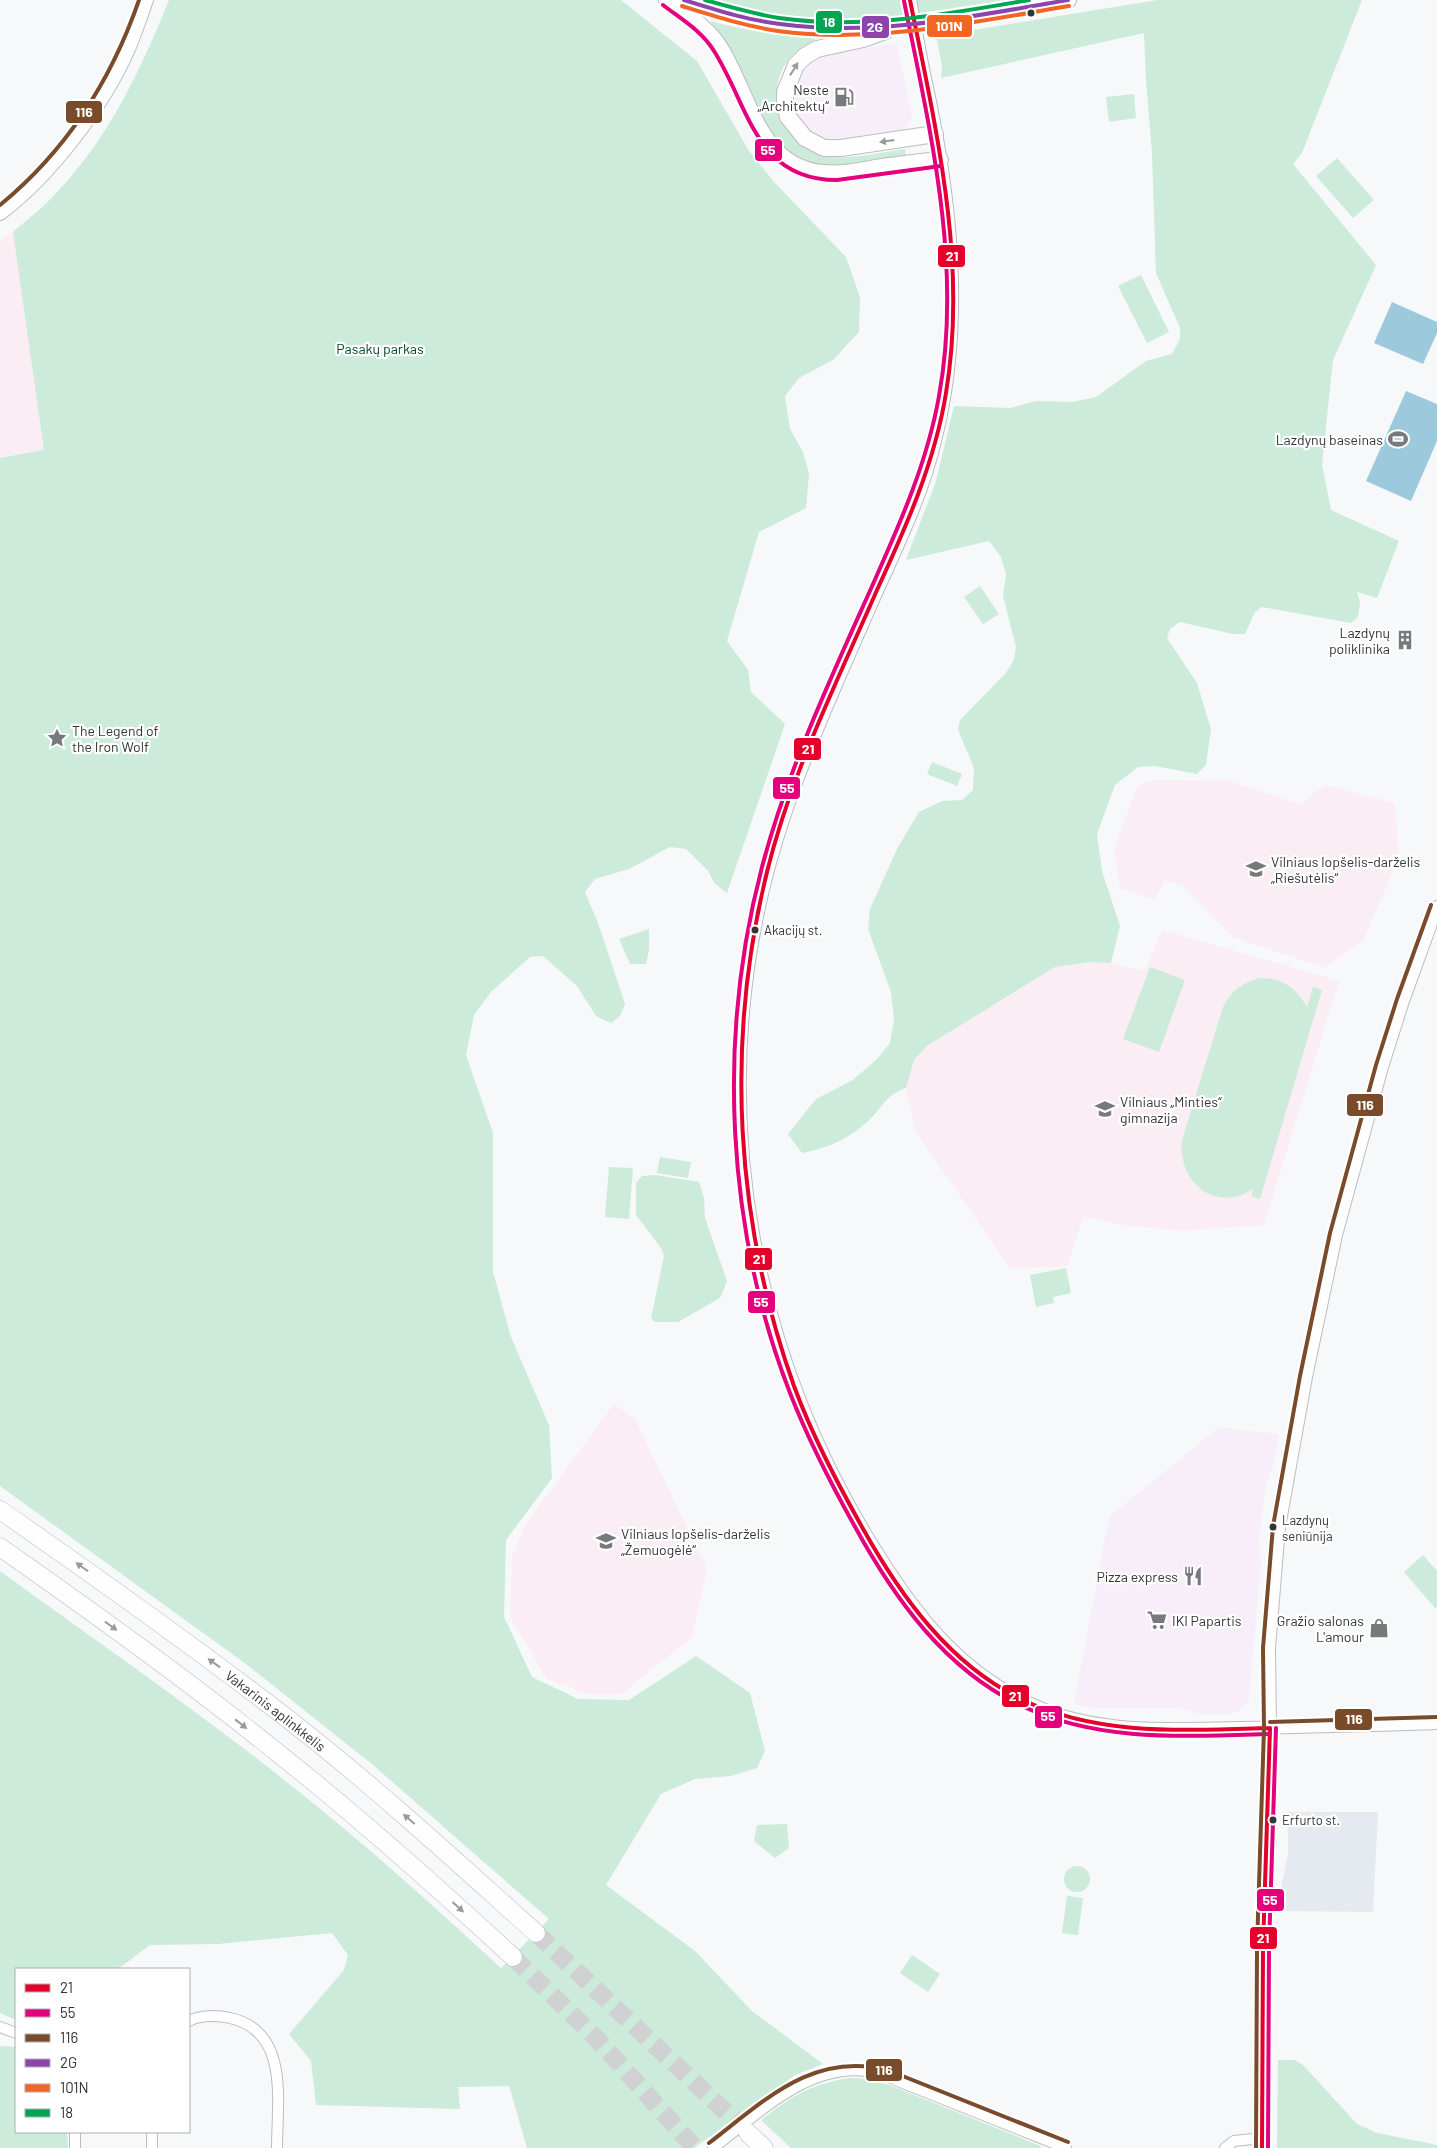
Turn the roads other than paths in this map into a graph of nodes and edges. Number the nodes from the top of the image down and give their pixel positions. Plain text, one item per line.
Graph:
1 (146, 0) edge
2 (667, 0) edge
3 (684, 0) edge
4 (910, 0) edge
5 (1068, 0) edge
6 (896, 26) junction
7 (935, 134) junction
8 (940, 160) junction
9 (0, 213) edge
10 (1437, 907) edge
11 (0, 1510) edge
12 (0, 1547) edge
13 (1437, 1723) edge
14 (1270, 1728) junction
15 (536, 1933) tunnel mouth
16 (513, 1957) tunnel mouth
17 (190, 2021) edge
18 (0, 2027) edge
19 (15, 2033) edge
20 (75, 2133) edge
21 (152, 2133) edge
22 (748, 2133) tunnel mouth
23 (1262, 2143) edge
24 (75, 2148) edge
25 (152, 2148) edge
26 (277, 2148) edge
27 (713, 2148) edge
28 (764, 2148) edge
29 (1066, 2148) edge
30 (1225, 2148) edge

1 - 9 main road
2 - 8 main road
3 - 6 main road
4 - 7 street, bridge
5 - 6 main road
7 -> 6 main road
7 - 8 street
8 - 14 street
10 - 14 street
15 -> 11 highway, Vakarinis aplinkkelis
12 -> 16 highway
13 - 14 street
14 - 23 street
17 - 26 street
18 - 19 street
20 - 24 street
21 - 25 street
22 - 28 highway
23 - 30 street
27 - 29 street

